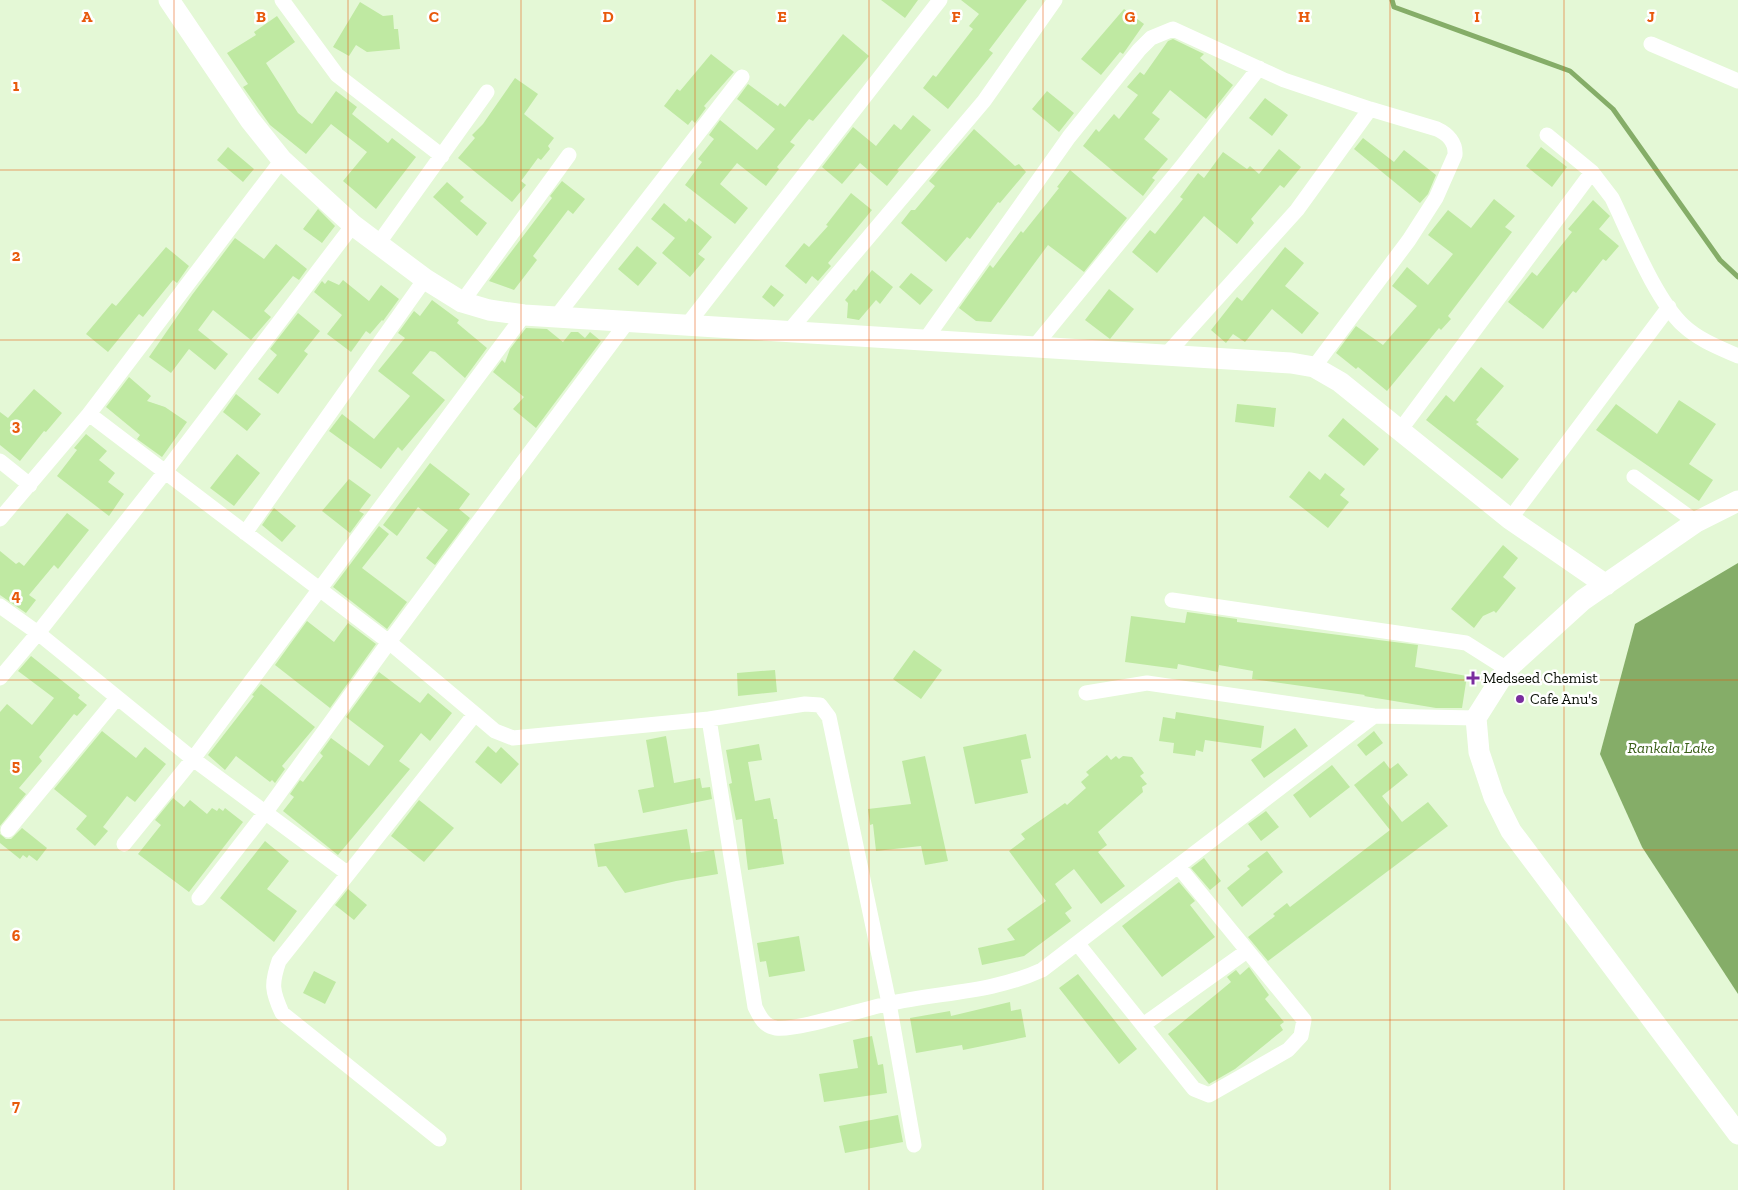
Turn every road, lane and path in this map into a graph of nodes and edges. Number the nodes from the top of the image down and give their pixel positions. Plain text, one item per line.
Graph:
1 (169, 0) edge
2 (282, 0) edge
3 (940, 0) edge
4 (1055, 0) edge
5 (1651, 44) dead end
6 (1259, 68) junction
7 (742, 77) dead end
8 (1738, 81) edge
9 (487, 92) dead end
10 (1370, 109) junction
11 (1546, 135) dead end
12 (569, 155) dead end
13 (442, 156) junction
14 (282, 160) junction
15 (1592, 172) junction
16 (353, 225) junction
17 (378, 244) junction
18 (425, 279) junction
19 (462, 302) junction
20 (1669, 307) junction
21 (524, 315) junction
22 (556, 317) junction
23 (628, 321) junction
24 (687, 325) junction
25 (789, 331) junction
26 (925, 340) junction
27 (1034, 347) junction
28 (1165, 356) junction
29 (1738, 356) edge
30 (1314, 367) junction
31 (89, 414) junction
32 (1401, 429) junction
33 (0, 461) edge
34 (165, 472) junction
35 (1634, 477) dead end
36 (30, 485) junction
37 (1738, 500) edge
38 (0, 519) edge
39 (1510, 519) junction
40 (1696, 522) junction
41 (246, 533) junction
42 (1606, 585) junction
43 (318, 588) junction
44 (1172, 600) dead end
45 (0, 606) edge
46 (38, 632) junction
47 (389, 642) junction
48 (1507, 669) junction
49 (0, 678) edge
50 (1086, 693) dead end
51 (117, 698) junction
52 (475, 714) junction
53 (1374, 716) junction
54 (1476, 718) junction
55 (709, 719) junction
56 (192, 759) junction
57 (265, 813) junction
58 (8, 830) dead end
59 (124, 844) dead end
60 (1178, 866) junction
61 (347, 873) junction
62 (199, 898) dead end
63 (1077, 943) junction
64 (1248, 951) junction
65 (888, 1003) junction
66 (1143, 1025) junction
67 (1738, 1134) edge
68 (439, 1139) dead end
69 (914, 1145) dead end

1 - 14 street
2 - 13 street
3 - 24 street
4 - 25 street
5 - 8 street
6 - 10 street
6 - 26 street
6 - 27 street
7 - 22 street
9 - 13 street
10 - 28 street
10 - 30 street
11 - 15 street
12 - 19 street
13 - 17 street
14 - 16 street
14 - 31 street
15 - 20 street
15 - 32 street
16 - 17 street
16 - 34 street
17 - 18 street
18 - 19 street
18 - 41 street
19 - 21 street
20 - 29 street
20 - 39 street
21 - 22 street
21 - 43 street
22 - 23 street
23 - 24 street
23 - 47 street
24 - 25 street
25 - 26 street
26 - 27 street
27 - 28 street
28 - 30 street
30 - 32 street
31 - 34 street
31 - 36 street
32 - 39 street
33 - 36 street
34 - 41 street
34 - 46 street
35 - 40 street
36 - 38 street
37 - 40 street
39 - 42 street
40 - 42 street
41 - 43 street
42 - 48 street
43 - 47 street
43 - 56 street
44 - 48 street
45 - 46 street
46 - 49 street
46 - 51 street
47 - 52 street
47 - 57 street
48 - 54 street
50 - 53 street
51 - 56 street
51 - 58 street
52 - 55 street
52 - 61 street
53 - 54 street
53 - 60 street
54 - 67 street
55 - 65 street
55 - 65 street
56 - 57 street
56 - 59 street
57 - 61 street
57 - 62 street
60 - 63 street
60 - 64 street
61 - 68 street
63 - 65 street
63 - 66 street
64 - 66 street
64 - 66 street
65 - 69 street

